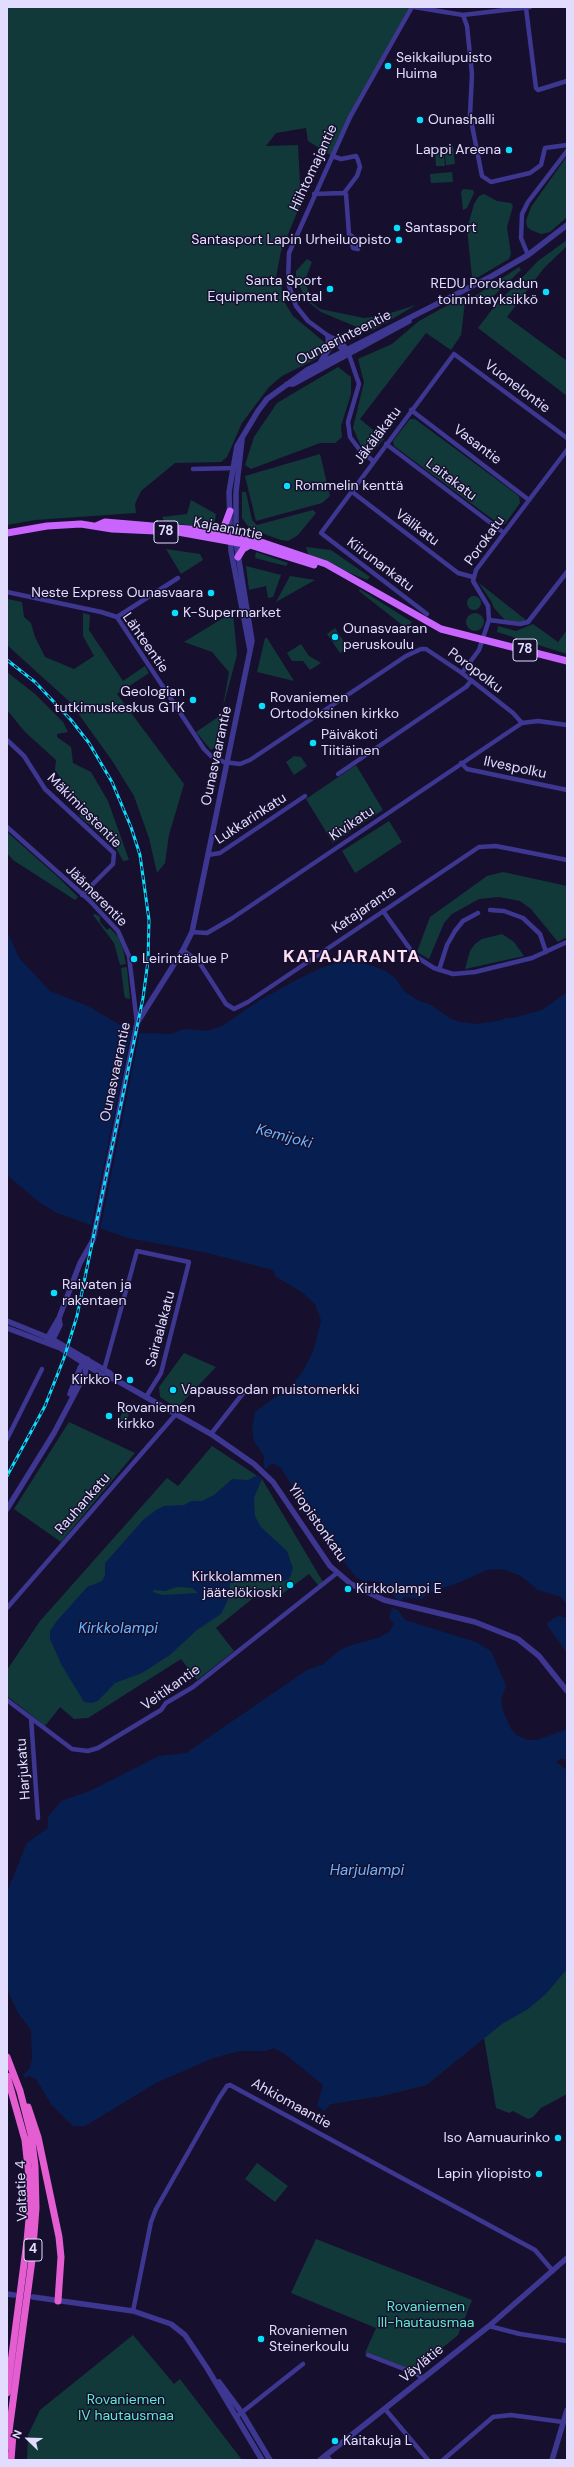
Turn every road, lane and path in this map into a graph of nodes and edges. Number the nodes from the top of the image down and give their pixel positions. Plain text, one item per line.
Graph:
1 (413, 7) edge
2 (528, 7) edge
3 (463, 16) junction
4 (567, 81) edge
5 (567, 145) edge
6 (567, 151) edge
7 (332, 156) junction
8 (344, 193) junction
9 (314, 194) junction
10 (567, 225) edge
11 (349, 234) dead end
12 (528, 255) junction
13 (328, 336) junction
14 (346, 352) junction
15 (454, 354) joint
16 (318, 364) junction
17 (287, 384) junction
18 (412, 410) junction
19 (567, 438) edge
20 (386, 444) junction
21 (567, 450) edge
22 (373, 461) junction
23 (234, 468) junction
24 (192, 469) dead end
25 (351, 491) junction
26 (529, 500) junction
27 (230, 511) junction
28 (96, 526) junction
29 (212, 531) junction
30 (7, 533) edge
31 (321, 533) joint
32 (504, 533) junction
33 (233, 538) junction
34 (250, 545) junction
35 (238, 557) junction
36 (339, 572) junction
37 (567, 572) edge
38 (473, 577) junction
39 (178, 578) dead end
40 (7, 592) edge
41 (427, 614) dead end
42 (117, 618) junction
43 (489, 620) junction
44 (483, 641) junction
45 (250, 650) junction
46 (567, 661) edge
47 (462, 673) junction
48 (471, 682) junction
49 (522, 723) junction
50 (567, 725) edge
51 (7, 740) edge
52 (228, 763) junction
53 (461, 763) junction
54 (338, 774) dead end
55 (567, 790) edge
56 (305, 796) dead end
57 (7, 827) edge
58 (208, 855) junction
59 (567, 860) edge
60 (82, 895) junction
61 (490, 910) dead end
62 (383, 911) junction
63 (478, 912) dead end
64 (192, 932) junction
65 (567, 942) edge
66 (184, 950) junction
67 (546, 952) junction
68 (439, 970) junction
69 (136, 1007) junction
70 (147, 1007) junction
71 (137, 1023) junction
72 (59, 1318) junction
73 (7, 1321) edge
74 (7, 1328) edge
75 (48, 1337) junction
76 (54, 1340) junction
77 (48, 1343) junction
78 (86, 1363) junction
79 (42, 1369) dead end
80 (104, 1370) junction
81 (116, 1380) junction
82 (244, 1392) dead end
83 (146, 1397) junction
84 (176, 1414) junction
85 (211, 1434) junction
86 (7, 1439) edge
87 (7, 1509) edge
88 (337, 1573) junction
89 (7, 1598) edge
90 (12, 1601) junction
91 (7, 1608) edge
92 (567, 1691) edge
93 (7, 1700) edge
94 (31, 1718) junction
95 (38, 1818) dead end
96 (7, 2057) edge
97 (7, 2076) edge
98 (20, 2091) junction
99 (567, 2258) edge
100 (553, 2271) junction
101 (7, 2294) edge
102 (14, 2295) dead end
103 (33, 2297) dead end
104 (58, 2301) junction
105 (133, 2311) junction
106 (489, 2326) junction
107 (567, 2341) edge
108 (368, 2355) dead end
109 (303, 2364) dead end
110 (207, 2368) junction
111 (423, 2379) junction
112 (10, 2384) edge
113 (7, 2393) edge
114 (385, 2409) junction
115 (567, 2410) edge
116 (242, 2413) junction
117 (236, 2417) junction
118 (563, 2422) junction
119 (7, 2446) edge
120 (328, 2458) edge
121 (11, 2460) edge
122 (262, 2460) edge
123 (270, 2460) edge
124 (319, 2460) edge
125 (428, 2460) edge
126 (443, 2460) edge
127 (552, 2460) edge

1 - 3 street
1 - 7 street, Hiihtomajantie
2 - 3 street
2 - 4 street
3 - 5 street
6 - 12 street
7 - 8 street
7 - 9 street, Hiihtomajantie
8 - 9 street
8 - 11 street
9 - 13 street, Hiihtomajantie
10 - 12 street, Ounasrinteentie
12 - 14 street, Ounasrinteentie
13 - 14 street, Hiihtomajantie
13 - 16 street
14 - 16 street, Ounasrinteentie
14 - 17 street, Ounasrinteentie
14 - 22 street
15 - 18 street, Jäkäläkatu
15 - 19 street, Vuonelontie
16 - 17 street, Ounasrinteentie
17 - 23 street, Ounasrinteentie
18 - 20 street, Jäkäläkatu
18 - 26 street, Vasantie
20 - 22 street, Jäkäläkatu
20 - 32 street, Laitakatu
21 - 26 street, Porokatu
22 - 25 street, Jäkäläkatu
23 - 24 street
23 - 27 street, Ounasrinteentie
23 - 33 street, Ounasrinteentie
25 - 31 street, Jäkäläkatu
25 - 38 street, Välikatu
26 - 32 street, Porokatu
27 - 29 main road
27 - 33 street, Ounasrinteentie
28 - 29 main road, Kajaanintie / 78
28 - 30 main road, 78
28 - 33 main road, Kajaanintie / 78
29 - 33 main road, Kajaanintie / 78
31 - 41 street, Kiirunankatu
32 - 38 street, Porokatu
33 - 34 main road, Kajaanintie / 78
33 - 35 street, Ounasvaarantie
33 - 36 main road, Kajaanintie / 78
33 - 45 street, Ounasvaarantie
34 - 35 main road
34 - 36 main road, Kajaanintie / 78
35 - 45 street, Ounasvaarantie
36 - 44 main road, Kajaanintie / 78
37 - 43 street
38 - 43 street, Porokatu
39 - 42 street
40 - 42 street, Lähteentie
42 - 52 street, Lähteentie
43 - 44 street, Porokatu
44 - 46 main road, Kajaanintie / 78
44 - 47 street, Porokatu
45 - 52 street, Ounasvaarantie
47 - 48 street, Poropolku
47 - 52 street, Poropolku
48 - 49 street, Poropolku
48 - 54 street
49 - 50 street
49 - 53 street, Kivikatu
51 - 60 street, Mäkimiestentie
52 - 58 street, Ounasvaarantie
53 - 55 street, Ilvespolku
53 - 64 street, Kivikatu
56 - 58 street, Lukkarinkatu
57 - 60 street, Jäämerentie
58 - 64 street, Ounasvaarantie
59 - 62 street, Katajaranta
60 - 69 street, Jäämerentie
61 - 67 street
62 - 66 street, Katajaranta
62 - 68 street
63 - 68 street
64 - 66 street, Ounasvaarantie
65 - 67 street
66 - 70 street, Ounasvaarantie
67 - 68 street
69 - 70 street
69 - 71 street, Jäämerentie
70 - 71 street, Ounasvaarantie
71 - 72 street, Ounasvaarantie
72 - 75 street, Ounasvaarantie
72 - 76 street, Ounasvaarantie
73 - 75 street, Yliopistonkatu
74 - 77 street, Yliopistonkatu
75 - 76 street, Yliopistonkatu
75 - 77 street
76 - 77 street
76 - 78 street, Yliopistonkatu
77 - 78 street, Yliopistonkatu
78 - 80 street, Yliopistonkatu
78 - 81 street, Yliopistonkatu
78 - 87 street
79 - 86 street
80 - 81 street, Yliopistonkatu
80 - 83 street, Sairaalakatu
81 - 83 street, Yliopistonkatu
82 - 85 street
83 - 84 street, Yliopistonkatu
84 - 85 street, Yliopistonkatu
84 - 90 street, Rauhankatu
85 - 88 street, Yliopistonkatu
88 - 92 street, Yliopistonkatu
88 - 94 street, Veitikantie
89 - 90 street
90 - 91 street, Rauhankatu
93 - 94 street, Veitikantie
94 - 95 street, Harjukatu
96 - 98 highway, Valtatie 4 / 4
97 - 112 highway, Valtatie 4 / 4
98 - 104 highway
98 - 112 highway, Valtatie 4 / 4
99 - 100 street, Väylätie
100 - 105 street, Ahkiomaantie
100 - 106 street, Väylätie
101 - 102 street
103 - 104 street
104 - 105 street
105 - 110 street
106 - 107 street
106 - 111 street, Väylätie
108 - 111 street
109 - 116 street
110 - 116 street
110 - 117 street
111 - 114 street, Väylätie
112 - 113 highway, Valtatie 4 / 4
112 - 119 highway, Valtatie 4 / 4
112 - 121 highway
114 - 120 street, Väylätie
114 - 125 street
115 - 118 street
116 - 117 street
116 - 123 street
117 - 122 street
118 - 126 street
118 - 127 street
120 - 124 street, Väylätie

